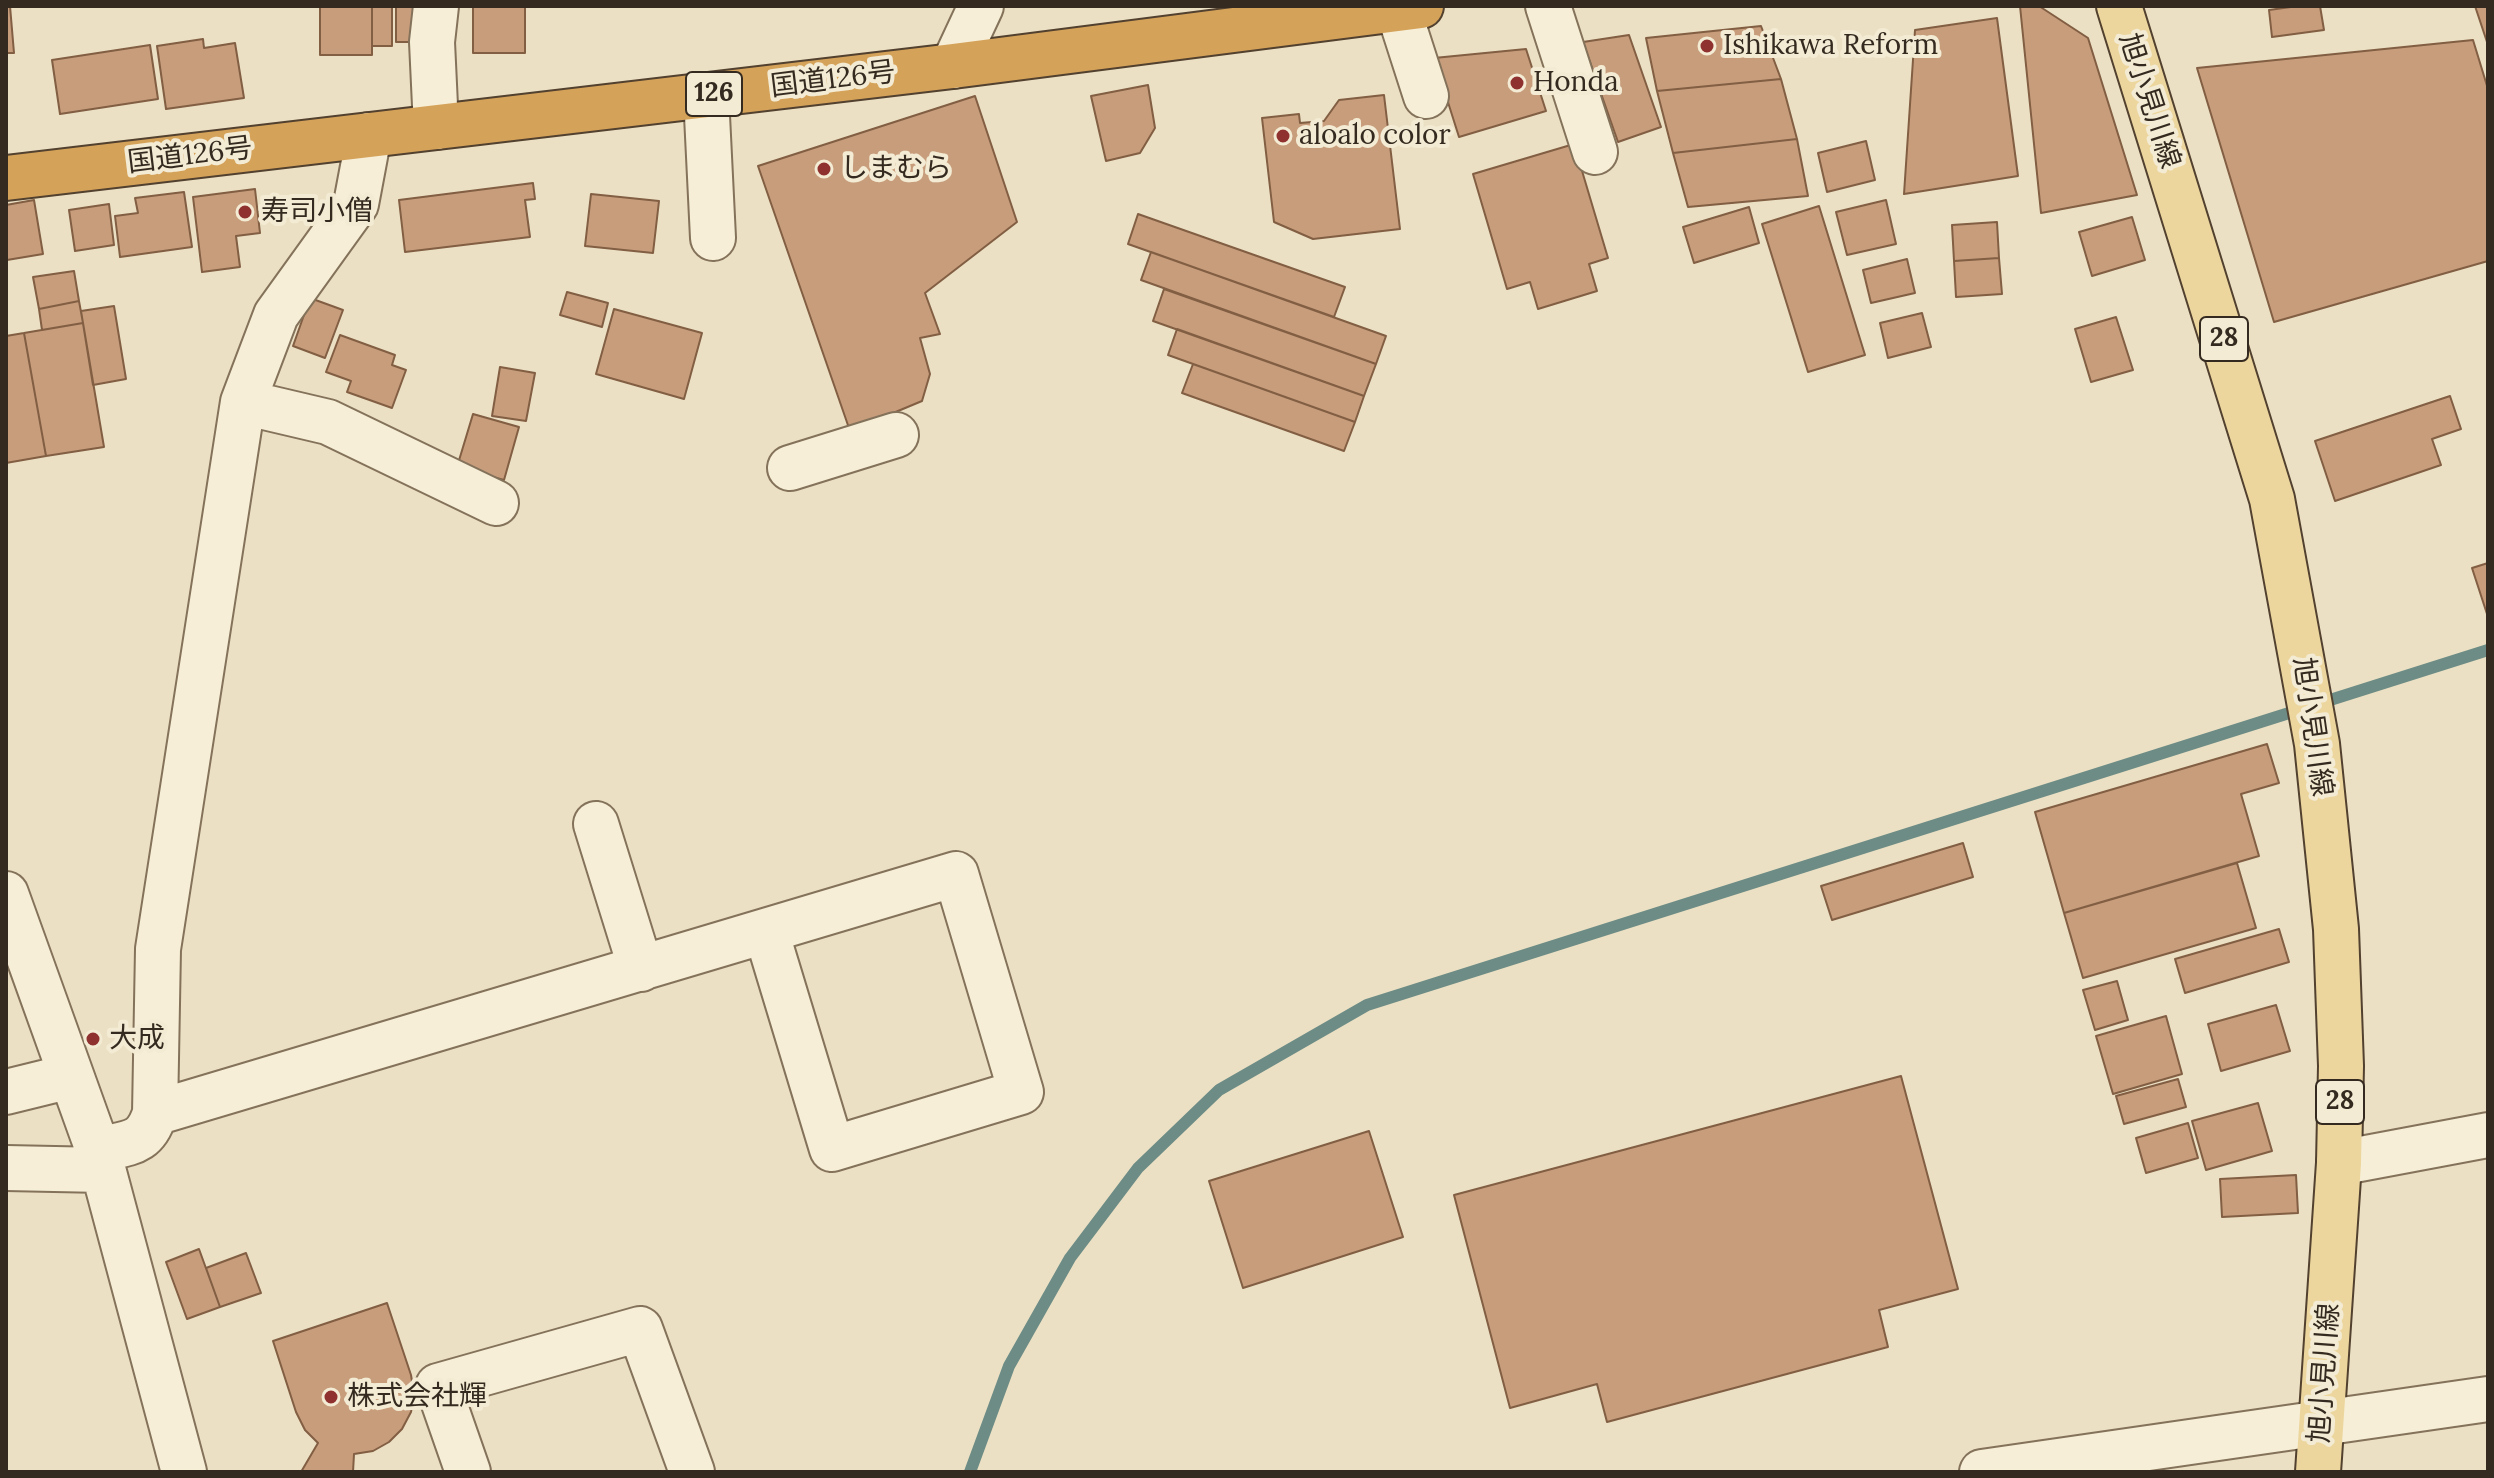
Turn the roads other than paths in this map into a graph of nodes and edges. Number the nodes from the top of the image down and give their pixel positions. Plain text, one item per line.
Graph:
1 (436, 6) edge
2 (981, 6) edge
3 (1548, 6) edge
4 (2119, 6) edge
5 (1400, 8) edge
6 (953, 66) junction
7 (706, 95) junction
8 (1426, 96) dead end
9 (436, 127) junction
10 (369, 135) junction
11 (1595, 152) dead end
12 (6, 178) edge
13 (713, 238) dead end
14 (243, 402) junction
15 (896, 435) dead end
16 (790, 468) dead end
17 (496, 503) dead end
18 (596, 824) dead end
19 (6, 894) edge
20 (766, 931) junction
21 (641, 969) junction
22 (71, 1076) junction
23 (6, 1092) edge
24 (155, 1113) junction
25 (2488, 1135) edge
26 (100, 1160) junction
27 (2339, 1163) junction
28 (6, 1168) edge
29 (2488, 1399) edge
30 (2322, 1422) junction
31 (184, 1472) edge
32 (468, 1472) edge
33 (692, 1472) edge
34 (1982, 1472) edge
35 (2318, 1472) edge

1 - 9 street
2 - 6 street
3 - 11 street
4 - 27 main road, 旭小見川線 / 28
5 - 6 highway, 国道126号 / 126
5 - 8 street
6 - 7 highway, 国道126号 / 126
7 - 9 highway, 国道126号 / 126
7 - 13 street
9 - 10 highway, 国道126号 / 126
10 - 12 highway, 国道126号 / 126
10 - 14 street
14 - 17 street
14 - 24 street
15 - 16 street
18 - 21 street
19 - 22 street
20 - 20 street
20 - 21 street
21 - 24 street
22 - 23 street
22 - 26 street
24 - 26 street
25 - 27 street
26 - 28 street
26 - 31 street
27 - 30 main road, 旭小見川線 / 28
29 - 30 street
30 - 34 street
30 - 35 main road, 旭小見川線 / 28
32 - 33 street

